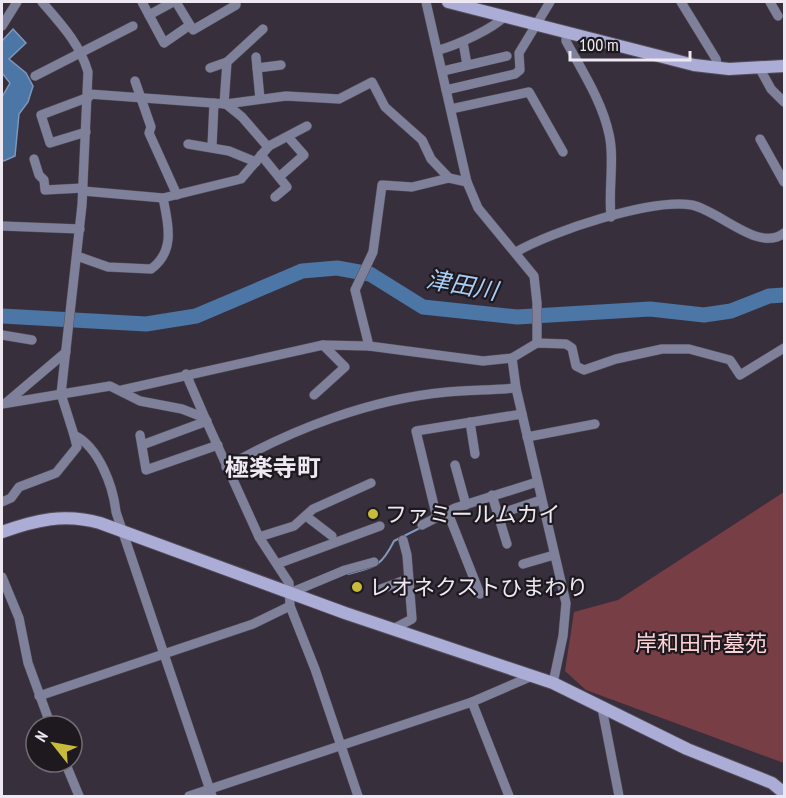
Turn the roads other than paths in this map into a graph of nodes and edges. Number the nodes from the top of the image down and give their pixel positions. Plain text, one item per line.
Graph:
1 (17, 2) edge
2 (42, 2) edge
3 (142, 2) edge
4 (174, 2) edge
5 (236, 2) edge
6 (426, 2) edge
7 (448, 2) edge
8 (550, 2) edge
9 (681, 2) edge
10 (770, 2) edge
11 (149, 15) junction
12 (506, 16) junction
13 (778, 16) edge
14 (537, 24) junction
15 (190, 25) junction
16 (2, 26) edge
17 (133, 26) dead end
18 (263, 29) dead end
19 (566, 31) junction
20 (463, 42) junction
21 (439, 50) junction
22 (83, 54) junction
23 (507, 56) dead end
24 (256, 57) dead end
25 (227, 62) junction
26 (280, 65) dead end
27 (467, 65) junction
28 (784, 66) edge
29 (210, 68) dead end
30 (257, 68) junction
31 (718, 68) junction
32 (760, 69) junction
33 (443, 71) junction
34 (35, 76) dead end
35 (488, 80) junction
36 (135, 81) dead end
37 (447, 90) junction
38 (89, 95) junction
39 (143, 98) junction
40 (260, 99) junction
41 (493, 100) junction
42 (784, 102) edge
43 (221, 104) junction
44 (451, 109) junction
45 (307, 126) dead end
46 (86, 132) junction
47 (289, 138) junction
48 (760, 139) dead end
49 (188, 144) dead end
50 (212, 146) junction
51 (562, 152) dead end
52 (261, 155) junction
53 (34, 159) dead end
54 (279, 177) junction
55 (450, 178) junction
56 (467, 182) junction
57 (784, 182) edge
58 (83, 189) junction
59 (177, 195) junction
60 (275, 197) dead end
61 (163, 198) junction
62 (611, 217) junction
63 (2, 226) edge
64 (80, 229) junction
65 (784, 233) edge
66 (516, 252) junction
67 (77, 256) junction
68 (2, 335) edge
69 (32, 340) dead end
70 (537, 343) junction
71 (323, 345) junction
72 (369, 346) junction
73 (784, 348) edge
74 (66, 352) junction
75 (512, 358) junction
76 (186, 375) junction
77 (516, 388) junction
78 (122, 390) junction
79 (61, 394) junction
80 (314, 395) dead end
81 (3, 404) edge
82 (522, 414) junction
83 (206, 420) junction
84 (470, 422) junction
85 (595, 424) dead end
86 (74, 435) junction
87 (527, 437) junction
88 (218, 445) junction
89 (475, 454) dead end
90 (455, 465) dead end
91 (226, 467) junction
92 (537, 482) junction
93 (371, 483) dead end
94 (492, 495) junction
95 (541, 500) junction
96 (2, 502) edge
97 (466, 505) junction
98 (505, 512) dead end
99 (448, 513) junction
100 (306, 516) junction
101 (437, 518) junction
102 (422, 525) dead end
103 (380, 526) dead end
104 (2, 532) edge
105 (124, 532) junction
106 (332, 536) dead end
107 (259, 537) junction
108 (402, 540) dead end
109 (507, 544) dead end
110 (554, 555) junction
111 (374, 562) dead end
112 (277, 564) junction
113 (523, 564) dead end
114 (2, 577) edge
115 (408, 579) junction
116 (381, 589) dead end
117 (480, 594) dead end
118 (290, 599) junction
119 (393, 629) junction
120 (164, 654) junction
121 (532, 676) junction
122 (553, 683) junction
123 (39, 696) junction
124 (472, 702) junction
125 (602, 708) junction
126 (46, 714) edge
127 (341, 746) junction
128 (70, 774) edge
129 (211, 793) edge
130 (784, 793) edge
131 (79, 796) edge
132 (189, 796) edge
133 (358, 796) edge
134 (509, 796) edge
135 (619, 796) edge

1 - 16 street
2 - 22 street
3 - 11 street
4 - 11 street
4 - 15 street
5 - 15 street
6 - 21 street
7 - 12 street
8 - 14 street
9 - 31 street
10 - 13 street
11 - 15 street
12 - 14 street
12 - 20 street
14 - 19 street
14 - 35 street
17 - 22 street
18 - 25 street
19 - 31 street
19 - 62 street
20 - 21 street
20 - 27 street
21 - 33 street
22 - 34 street
22 - 38 street
23 - 27 street
24 - 30 street
25 - 29 street
25 - 43 street
26 - 30 street
27 - 33 street
28 - 32 street
30 - 40 street
31 - 32 street
32 - 42 street
33 - 37 street
35 - 37 street
35 - 41 street
36 - 39 street
37 - 44 street
38 - 39 street
38 - 46 street
38 - 46 street
39 - 43 street
39 - 59 street
40 - 43 street
40 - 55 street
41 - 44 street
41 - 51 street
43 - 50 street
43 - 52 street
44 - 56 street
45 - 47 street
46 - 58 street
47 - 52 street
47 - 54 street
48 - 57 street
49 - 50 street
50 - 52 street
52 - 54 street
52 - 59 street
53 - 58 street
54 - 60 street
55 - 56 street
55 - 72 street
56 - 66 street
58 - 61 street
58 - 64 street
59 - 61 street
61 - 67 street
62 - 65 street
62 - 66 street
63 - 64 street
64 - 67 street
66 - 70 street
67 - 74 street
68 - 69 street
70 - 73 street
70 - 75 street
71 - 72 street
71 - 76 street
71 - 80 street
72 - 75 street
74 - 79 street
74 - 81 street
75 - 77 street
76 - 78 street
76 - 83 street
77 - 82 street
77 - 91 street
78 - 79 street
78 - 83 street
79 - 81 street
79 - 86 street
82 - 84 street
82 - 87 street
83 - 88 street
83 - 88 street
84 - 89 street
84 - 101 street
85 - 87 street
86 - 96 street
86 - 105 street
87 - 92 street
88 - 91 street
90 - 97 street
91 - 107 street
92 - 94 street
92 - 95 street
93 - 100 street
94 - 97 street
94 - 109 street
95 - 98 street
95 - 110 street
97 - 99 street
99 - 101 street
99 - 117 street
100 - 106 street
100 - 107 street
101 - 102 street
103 - 112 street
104 - 105 street
105 - 118 street
105 - 120 street
107 - 112 street
108 - 115 street
110 - 113 street
110 - 122 street
111 - 118 street
112 - 118 street
114 - 123 street
115 - 116 street
115 - 119 street
118 - 119 street
118 - 120 street
118 - 127 street
119 - 121 street
120 - 123 street
120 - 129 street
121 - 122 street
121 - 124 street
122 - 125 street
123 - 126 street
124 - 127 street
124 - 134 street
125 - 130 street
125 - 135 street
127 - 129 street
127 - 133 street
128 - 131 street
129 - 132 street

